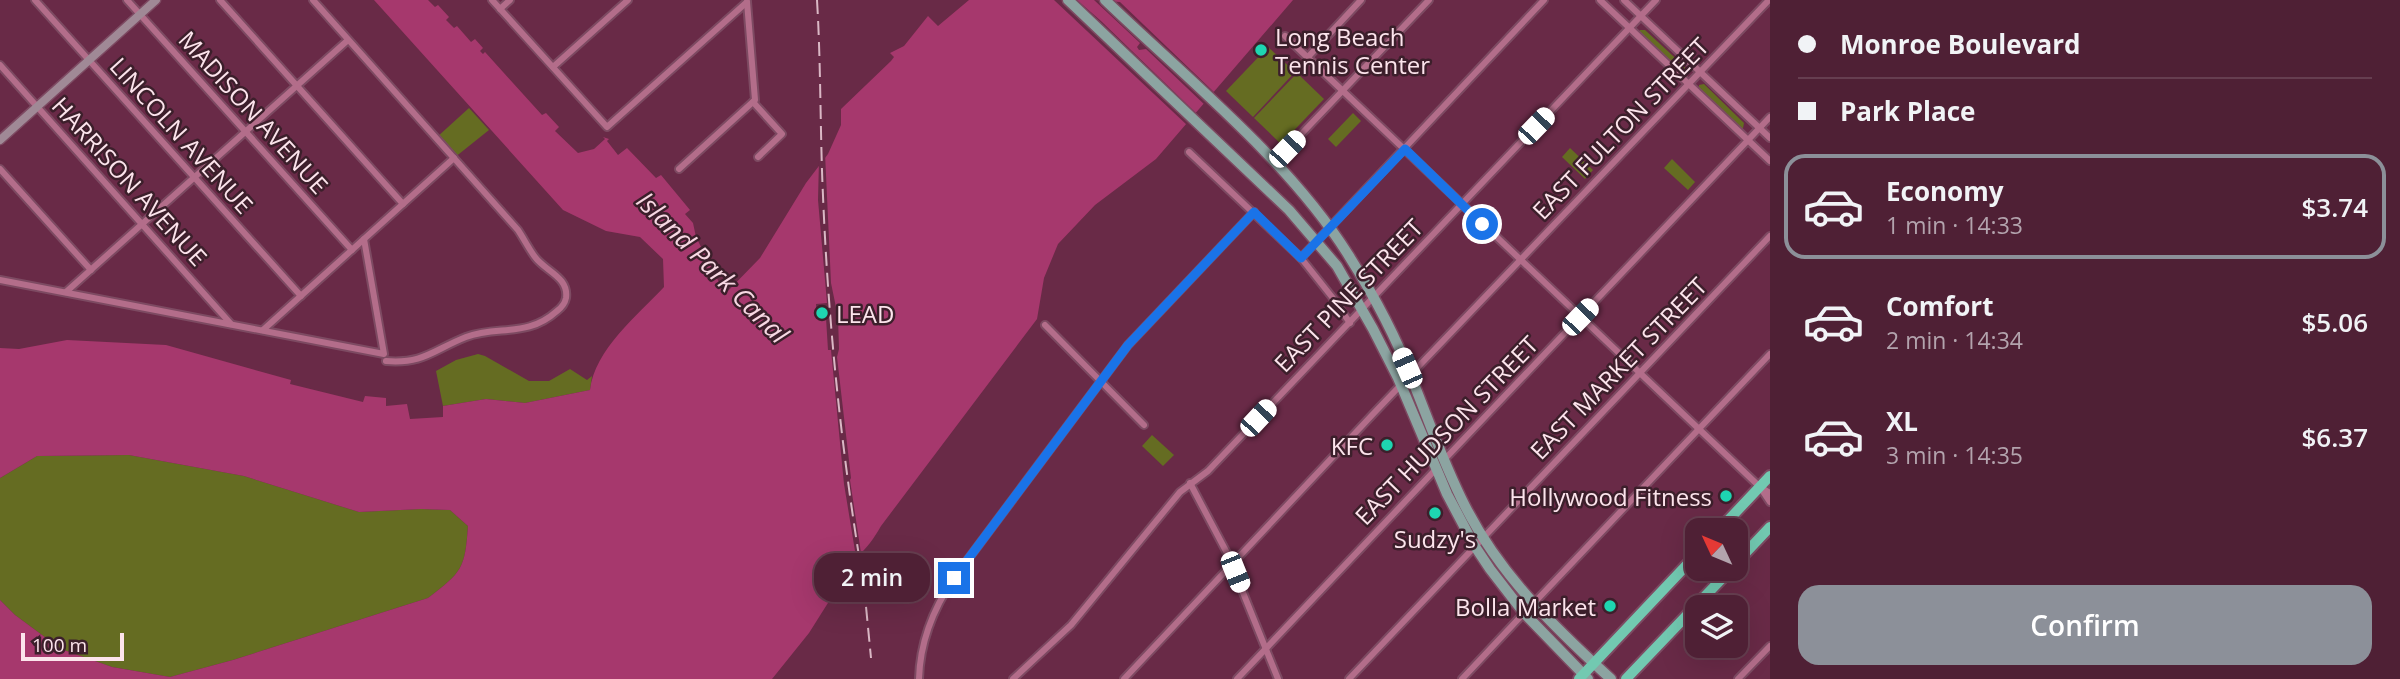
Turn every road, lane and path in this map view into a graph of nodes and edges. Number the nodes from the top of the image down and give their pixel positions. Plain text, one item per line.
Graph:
1 (34, 0) edge
2 (127, 0) edge
3 (156, 0) edge
4 (220, 0) edge
5 (313, 0) edge
6 (492, 0) edge
7 (510, 0) edge
8 (628, 0) edge
9 (1068, 0) edge
10 (1105, 0) edge
11 (1362, 0) edge
12 (1429, 0) edge
13 (1544, 0) edge
14 (1601, 0) edge
15 (1624, 0) edge
16 (1656, 0) edge
17 (1769, 0) edge
18 (747, 1) edge
19 (500, 9) junction
20 (140, 14) junction
21 (1641, 16) junction
22 (1630, 28) junction
23 (1285, 36) dead end
24 (348, 40) junction
25 (1308, 57) junction
26 (89, 60) junction
27 (0, 65) edge
28 (553, 68) junction
29 (1700, 72) junction
30 (1689, 84) junction
31 (297, 86) junction
32 (1343, 91) junction
33 (753, 102) junction
34 (37, 106) junction
35 (1770, 117) edge
36 (1759, 128) junction
37 (245, 132) junction
38 (1770, 138) edge
39 (0, 140) edge
40 (1748, 140) junction
41 (1287, 149) dead end
42 (1405, 149) junction
43 (1189, 152) dead end
44 (758, 157) dead end
45 (454, 158) junction
46 (1770, 161) edge
47 (0, 169) edge
48 (679, 169) dead end
49 (194, 178) junction
50 (403, 204) junction
51 (1461, 204) junction
52 (1254, 212) junction
53 (142, 224) junction
54 (1331, 228) junction
55 (1770, 236) edge
56 (365, 239) junction
57 (1317, 241) junction
58 (352, 250) junction
59 (1301, 258) junction
60 (1520, 260) junction
61 (91, 270) junction
62 (0, 272) edge
63 (4, 280) edge
64 (66, 292) junction
65 (301, 296) junction
66 (1373, 297) junction
67 (1362, 310) junction
68 (1580, 317) junction
69 (1350, 323) junction
70 (231, 324) junction
71 (1045, 325) dead end
72 (263, 330) junction
73 (1770, 354) edge
74 (385, 358) junction
75 (1640, 373) junction
76 (1411, 375) junction
77 (1101, 382) junction
78 (1401, 385) junction
79 (1144, 425) dead end
80 (1699, 429) junction
81 (1444, 460) junction
82 (1436, 469) junction
83 (1770, 476) edge
84 (1190, 483) junction
85 (1765, 490) edge
86 (1770, 502) edge
87 (1733, 518) edge
88 (1770, 527) edge
89 (1483, 536) junction
90 (1474, 545) junction
91 (1748, 550) edge
92 (1232, 566) junction
93 (1685, 567) edge
94 (1720, 581) edge
95 (1532, 604) junction
96 (1524, 613) junction
97 (1770, 646) edge
98 (1265, 649) junction
99 (1594, 663) junction
100 (1583, 678) edge
101 (919, 679) edge
102 (1013, 679) edge
103 (1124, 679) edge
104 (1237, 679) edge
105 (1279, 679) edge
106 (1349, 679) edge
107 (1462, 679) edge
108 (1611, 679) edge
109 (1626, 679) edge
110 (1738, 679) edge

1 - 26 street, LINCOLN AVENUE
2 - 20 street, MADISON AVENUE
3 - 20 street
4 - 31 street
5 - 24 street
6 - 19 street
7 - 19 street
8 - 28 street
9 - 57 main road
10 - 54 main road
11 - 25 street
12 - 32 street
13 - 42 street
14 - 22 street
15 - 21 street
16 - 21 street, EAST PINE STREET
17 - 29 street, EAST FULTON STREET
18 - 28 street
18 - 33 street
19 - 28 street
20 - 26 street
20 - 37 street, MADISON AVENUE
21 - 22 street, EAST PINE STREET
21 - 29 street
22 - 30 street
22 - 51 street, EAST PINE STREET
23 - 25 street
24 - 31 street
24 - 45 street
25 - 32 street
26 - 34 street
26 - 49 street, LINCOLN AVENUE
27 - 34 street, HARRISON AVENUE
29 - 30 street, EAST FULTON STREET
29 - 36 street
30 - 40 street
30 - 60 street, EAST FULTON STREET
31 - 37 street
31 - 50 street
32 - 41 street
32 - 42 street
33 - 44 street
33 - 48 street
34 - 39 street
34 - 53 street, HARRISON AVENUE
35 - 36 street, EAST HUDSON STREET
36 - 38 street
36 - 40 street, EAST HUDSON STREET
37 - 49 street
37 - 58 street, MADISON AVENUE
40 - 46 street
40 - 68 street, EAST HUDSON STREET
42 - 51 street
42 - 54 street
43 - 52 street
45 - 50 street
45 - 74 street
47 - 61 street
49 - 53 street
49 - 65 street, LINCOLN AVENUE
50 - 56 street
51 - 60 street
51 - 66 street, EAST PINE STREET
52 - 59 street
52 - 77 street
53 - 61 street
53 - 70 street, HARRISON AVENUE
54 - 57 street
54 - 66 main road
55 - 75 street, EAST MARKET STREET
56 - 58 street
56 - 74 street
57 - 59 street
57 - 67 main road
58 - 65 street
59 - 69 street
60 - 68 street
60 - 76 street, EAST FULTON STREET
61 - 64 street
62 - 63 street
63 - 64 street
64 - 70 street
65 - 72 street
66 - 67 street, EAST PINE STREET
66 - 76 main road
67 - 69 street, EAST PINE STREET
67 - 78 main road
68 - 75 street
68 - 81 street, EAST HUDSON STREET
69 - 84 street, EAST PINE STREET
70 - 72 street
71 - 77 street
72 - 74 street
73 - 80 street
75 - 80 street
75 - 89 street, EAST MARKET STREET
76 - 78 street, EAST FULTON STREET
76 - 81 main road
77 - 79 street
77 - 101 street
78 - 82 main road
78 - 92 street, EAST FULTON STREET
80 - 85 street
80 - 95 street
81 - 82 street, EAST HUDSON STREET
81 - 89 main road
82 - 90 main road
82 - 98 street, EAST HUDSON STREET
83 - 85 highway
84 - 92 street
84 - 102 street, EAST PINE STREET
85 - 86 street
85 - 87 highway
88 - 91 highway
89 - 90 street, EAST MARKET STREET
89 - 95 main road
90 - 96 main road
90 - 106 street, EAST MARKET STREET
92 - 98 street
92 - 103 street, EAST FULTON STREET
93 - 99 highway
94 - 109 highway
95 - 99 main road
96 - 100 main road
96 - 107 street
97 - 110 street
98 - 104 street, EAST HUDSON STREET
98 - 105 street
99 - 100 highway
99 - 108 main road

